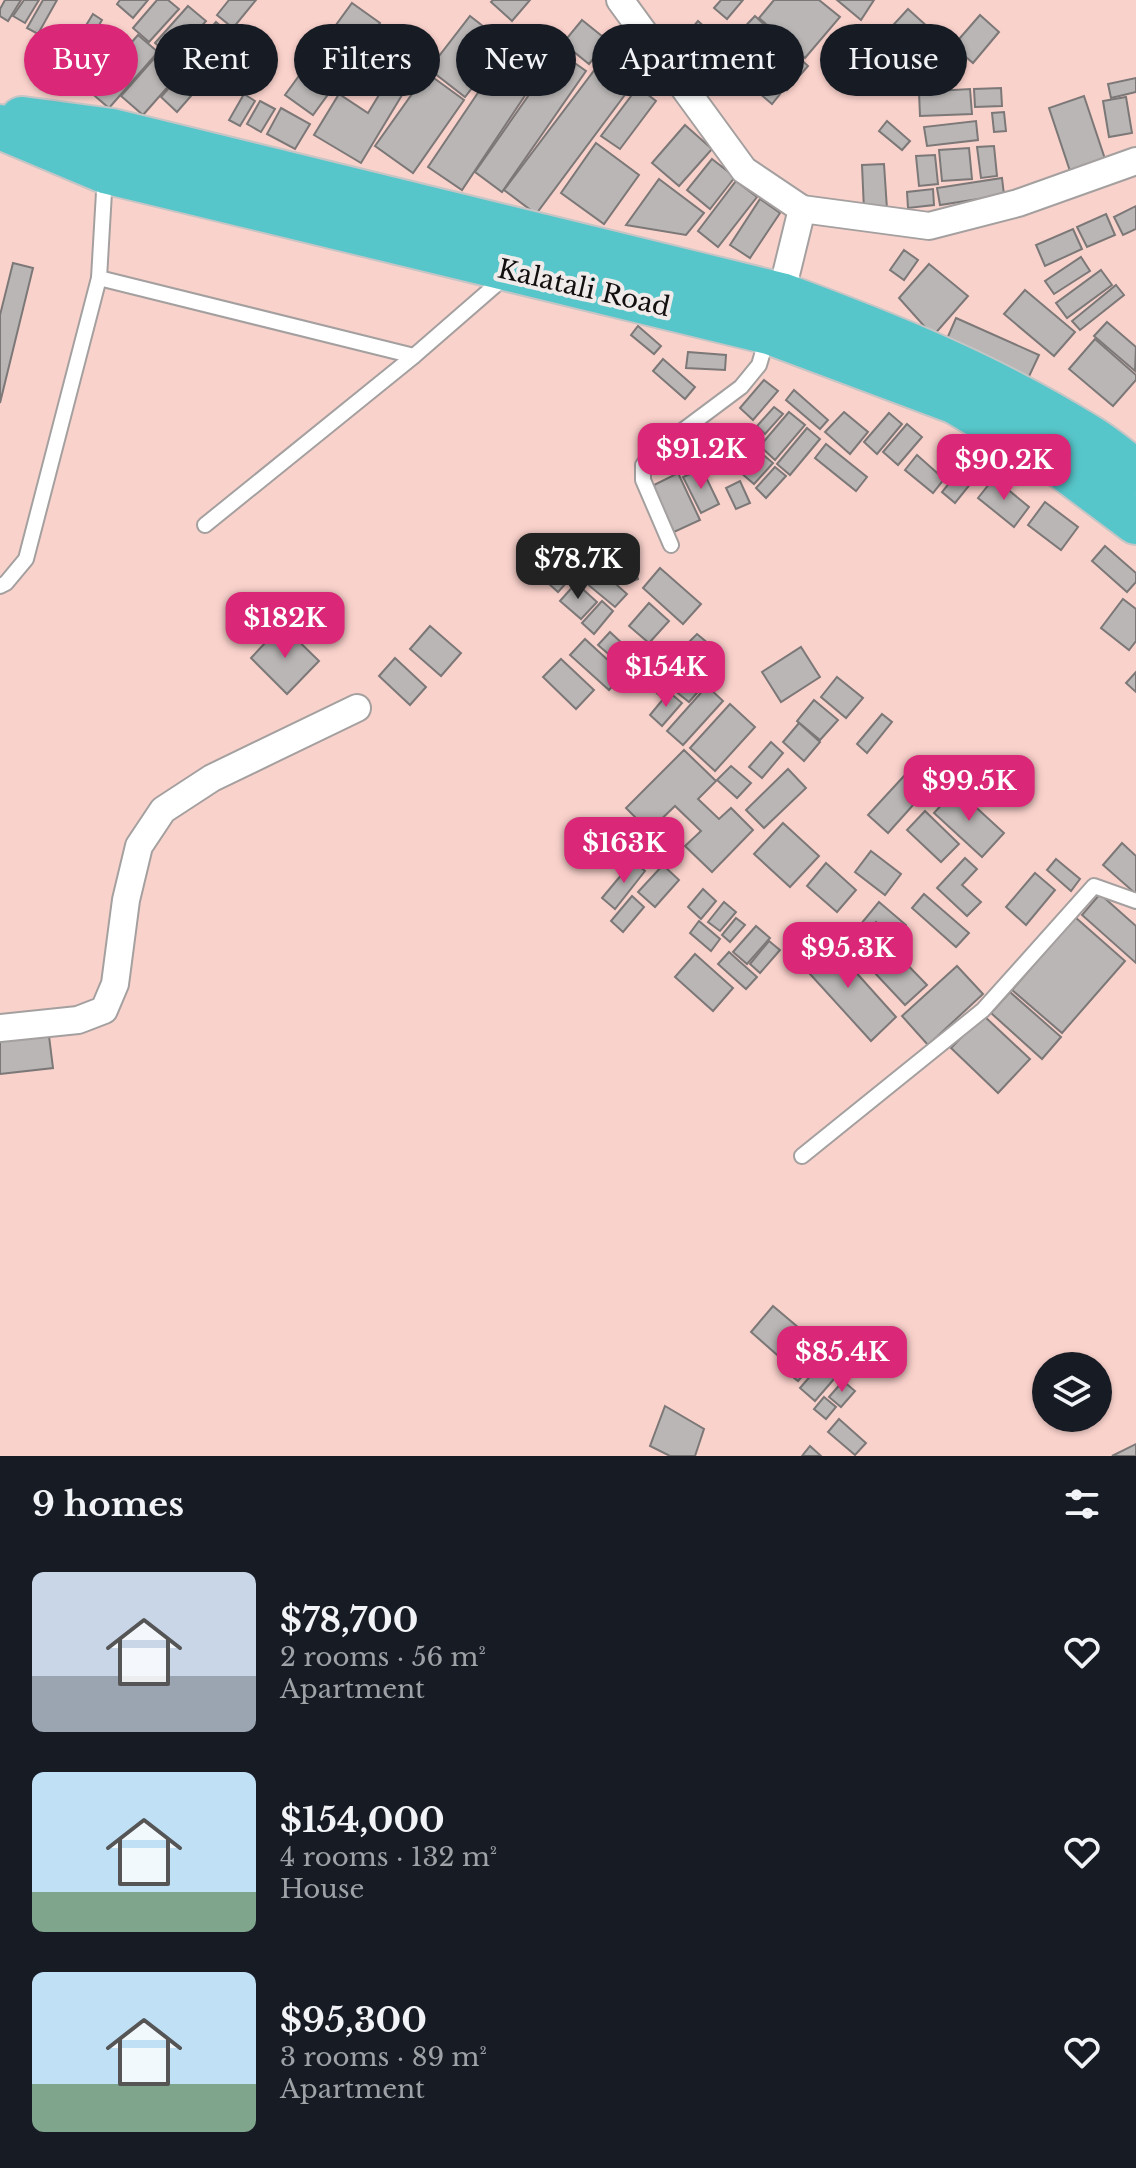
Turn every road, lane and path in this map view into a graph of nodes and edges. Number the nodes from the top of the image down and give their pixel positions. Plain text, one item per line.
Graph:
1 (620, 0) edge
2 (0, 116) edge
3 (0, 127) edge
4 (108, 151) junction
5 (1136, 161) edge
6 (802, 209) junction
7 (533, 253) junction
8 (99, 278) junction
9 (775, 314) junction
10 (414, 356) junction
11 (1136, 472) edge
12 (1136, 522) edge
13 (205, 525) dead end
14 (671, 545) dead end
15 (0, 586) edge
16 (357, 708) dead end
17 (1136, 901) edge
18 (0, 1028) edge
19 (802, 1156) dead end

1 - 6 street
2 - 4 highway, Kalatali Road
3 - 4 highway, Kalatali Road
4 - 7 highway, Kalatali Road
4 - 8 lane
5 - 6 street
6 - 9 street
7 - 9 highway, Kalatali Road
7 - 10 lane
8 - 10 lane
8 - 15 lane
9 - 11 highway, Kalatali Road
9 - 12 highway, Kalatali Road
9 - 14 lane
10 - 13 lane
16 - 18 street
17 - 19 lane

